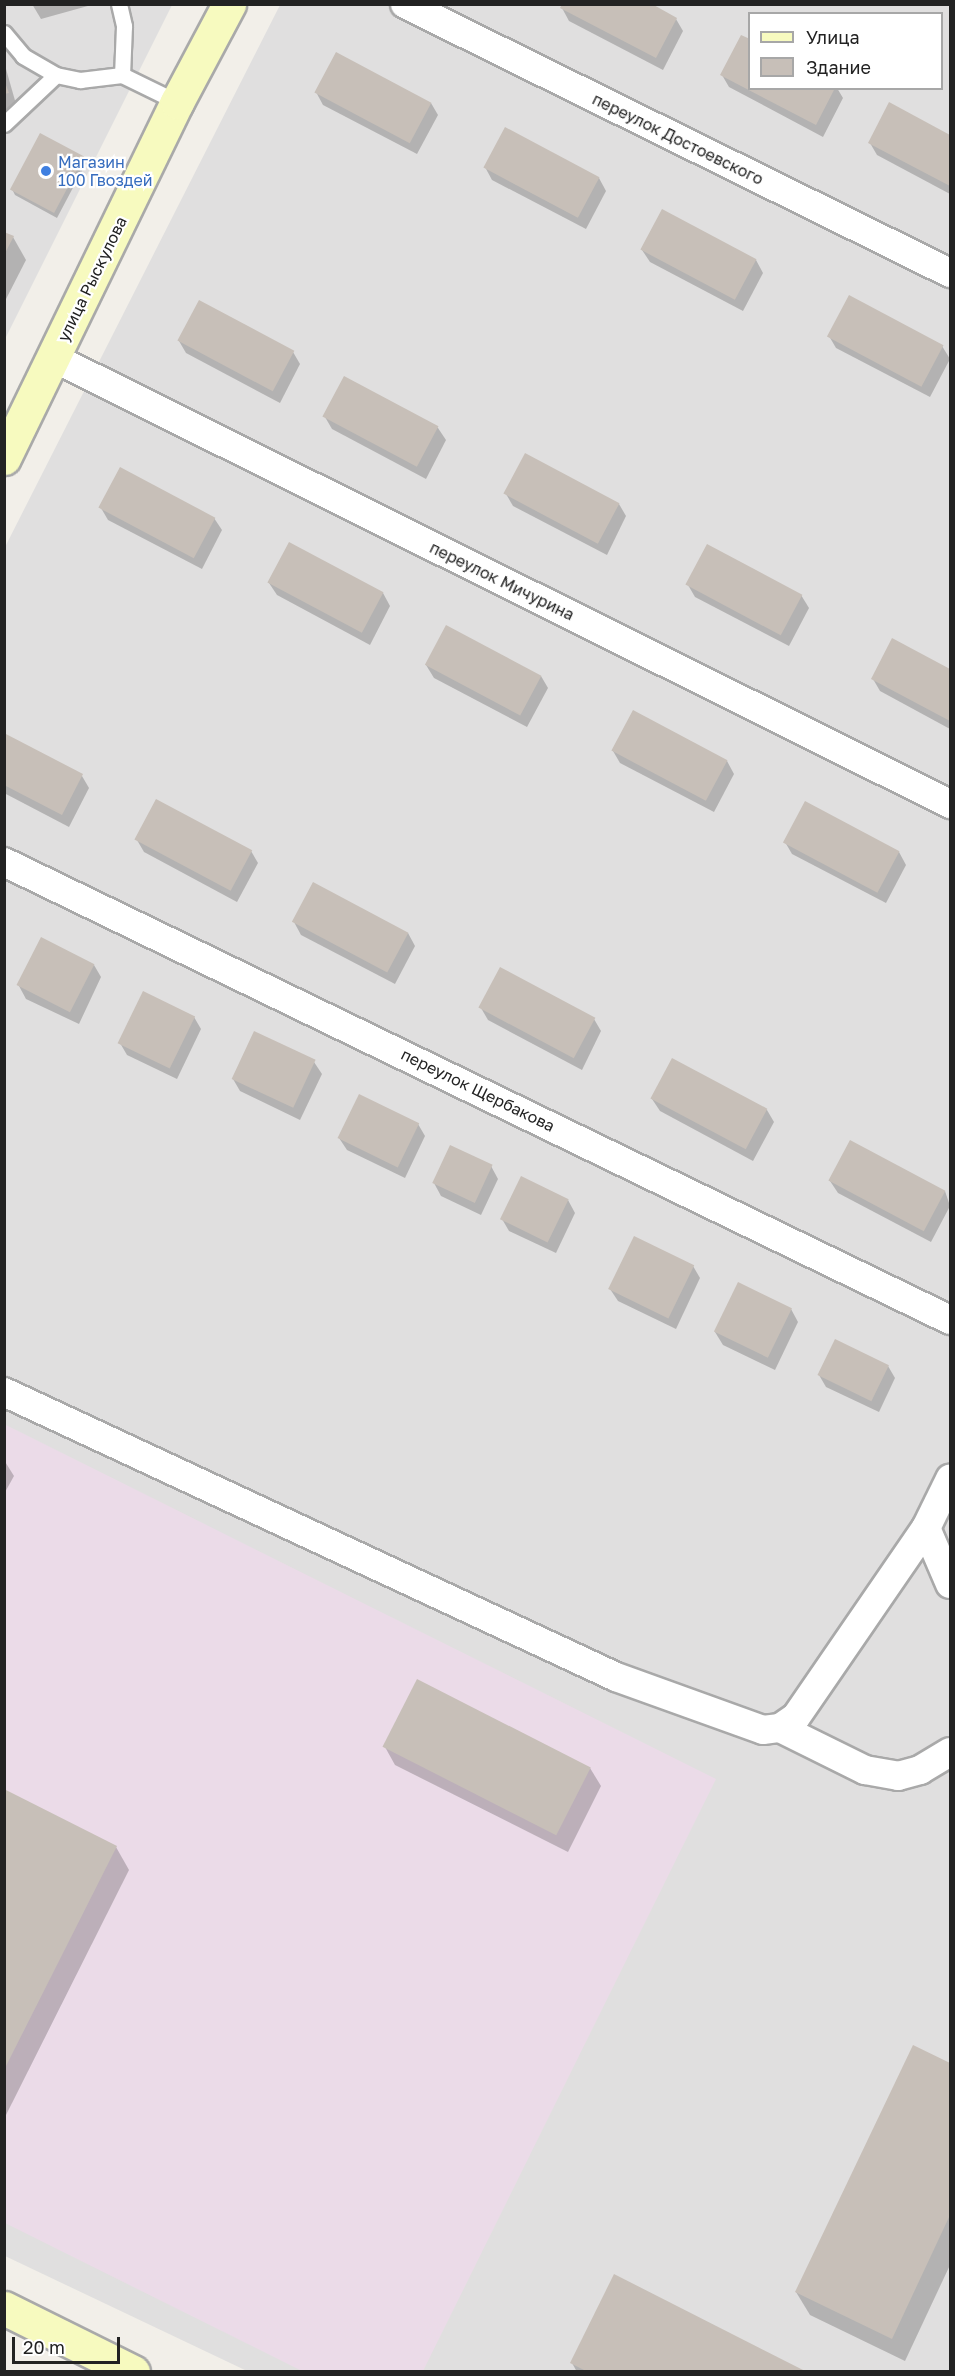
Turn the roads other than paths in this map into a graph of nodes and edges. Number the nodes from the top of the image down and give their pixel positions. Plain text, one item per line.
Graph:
1 (119, 4) edge
2 (229, 4) edge
3 (405, 4) edge
4 (4, 33) edge
5 (56, 75) junction
6 (122, 75) junction
7 (177, 102) junction
8 (4, 124) edge
9 (951, 273) edge
10 (54, 358) junction
11 (4, 458) edge
12 (951, 804) edge
13 (4, 862) edge
14 (951, 1320) edge
15 (4, 1392) edge
16 (951, 1479) edge
17 (938, 1533) edge
18 (951, 1584) edge
19 (780, 1728) junction
20 (951, 1752) edge
21 (4, 2308) edge
22 (133, 2372) edge

1 - 6 lane
2 - 7 street, улица Рыскулова
3 - 9 street, переулок Достоевского
4 - 5 lane
5 - 6 lane
5 - 8 lane
6 - 7 lane
7 - 10 street, улица Рыскулова
10 - 11 street, улица Рыскулова
10 - 12 street, переулок Мичурина
13 - 14 street, переулок Щербакова
15 - 19 street
16 - 17 street
17 - 18 street
17 - 19 street
19 - 20 street
21 - 22 street

